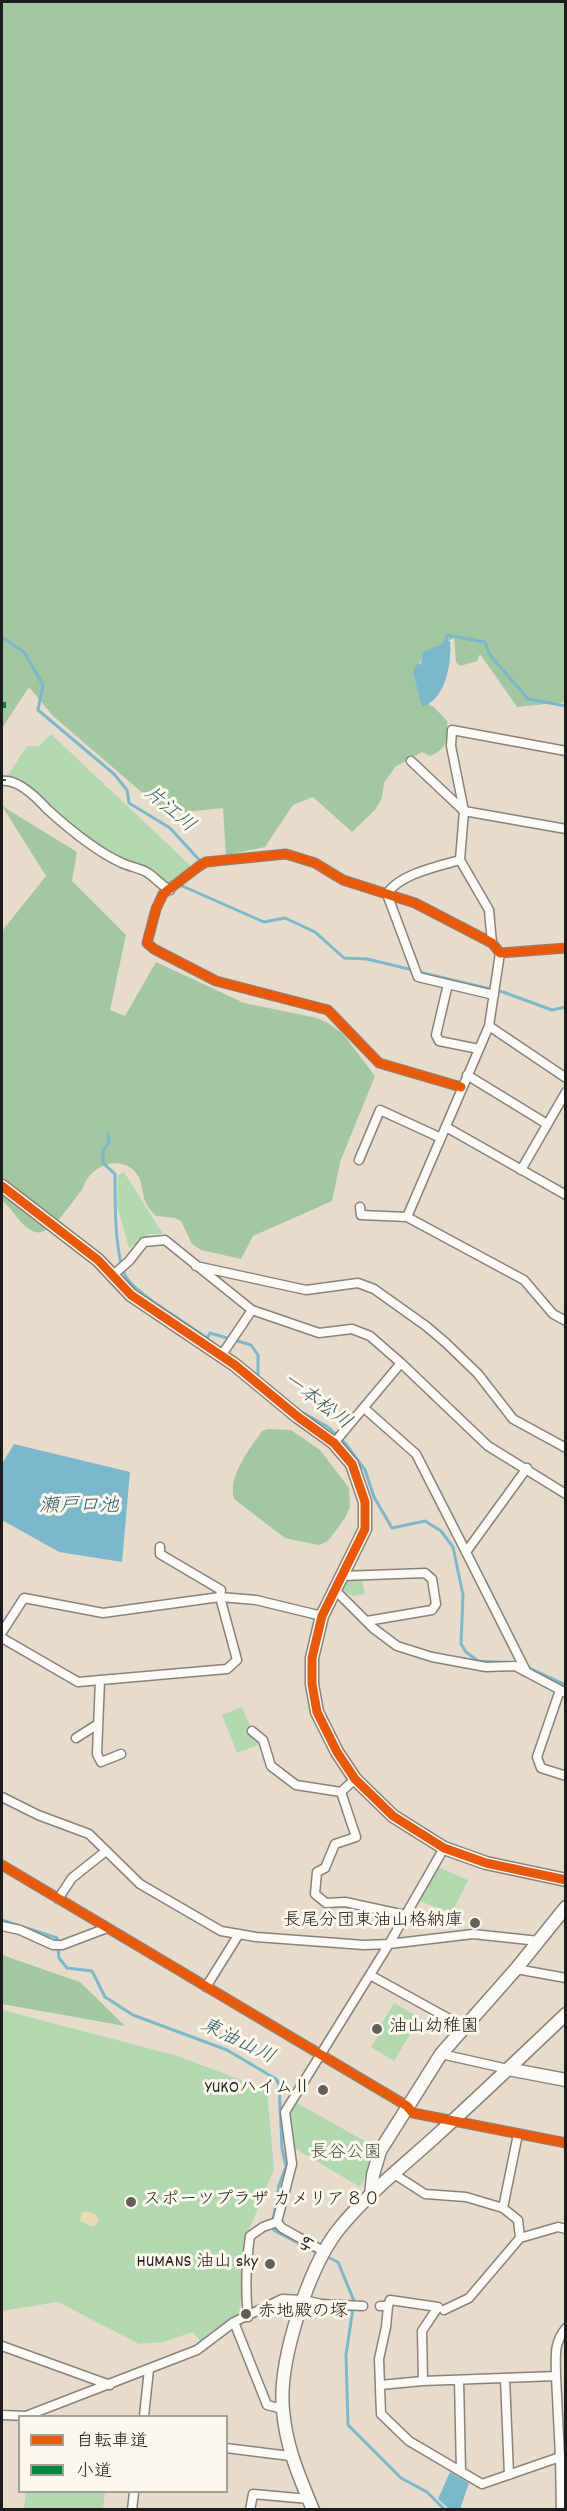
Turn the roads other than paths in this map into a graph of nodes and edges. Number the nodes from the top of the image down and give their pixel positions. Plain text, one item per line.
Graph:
1 (566, 751) edge
2 (411, 761) dead end
3 (2, 781) edge
4 (464, 811) junction
5 (566, 829) edge
6 (460, 860) junction
7 (170, 890) junction
8 (387, 894) junction
9 (492, 943) junction
10 (566, 948) edge
11 (500, 953) junction
12 (448, 984) junction
13 (494, 995) junction
14 (489, 1026) junction
15 (479, 1049) junction
16 (467, 1075) junction
17 (566, 1078) edge
18 (462, 1087) junction
19 (566, 1092) edge
20 (547, 1124) junction
21 (446, 1127) junction
22 (441, 1138) junction
23 (363, 1157) dead end
24 (521, 1170) junction
25 (2, 1186) edge
26 (566, 1196) edge
27 (360, 1207) dead end
28 (407, 1217) junction
29 (195, 1266) junction
30 (115, 1273) junction
31 (252, 1310) junction
32 (566, 1320) edge
33 (221, 1356) junction
34 (401, 1363) junction
35 (364, 1408) junction
36 (335, 1443) junction
37 (566, 1448) edge
38 (527, 1468) junction
39 (566, 1494) edge
40 (160, 1547) dead end
41 (466, 1552) junction
42 (342, 1575) junction
43 (334, 1589) junction
44 (220, 1597) junction
45 (322, 1616) junction
46 (367, 1622) junction
47 (2, 1632) edge
48 (2, 1638) edge
49 (526, 1670) junction
50 (100, 1680) junction
51 (563, 1691) edge
52 (98, 1724) junction
53 (252, 1731) dead end
54 (76, 1738) dead end
55 (121, 1754) dead end
56 (566, 1776) edge
57 (355, 1779) junction
58 (341, 1792) junction
59 (2, 1797) edge
60 (444, 1848) junction
61 (106, 1851) junction
62 (2, 1865) edge
63 (566, 1880) edge
64 (58, 1899) junction
65 (566, 1907) edge
66 (405, 1916) junction
67 (2, 1926) edge
68 (106, 1928) junction
69 (239, 1934) junction
70 (539, 1941) junction
71 (389, 1944) junction
72 (516, 1969) junction
73 (370, 1975) junction
74 (566, 1978) edge
75 (206, 1987) junction
76 (566, 2014) edge
77 (464, 2027) junction
78 (441, 2054) junction
79 (320, 2055) junction
80 (508, 2069) junction
81 (566, 2080) edge
82 (407, 2106) junction
83 (452, 2122) junction
84 (518, 2134) junction
85 (566, 2143) edge
86 (394, 2174) junction
87 (371, 2196) junction
88 (503, 2208) junction
89 (276, 2222) junction
90 (566, 2229) edge
91 (520, 2238) junction
92 (325, 2252) junction
93 (304, 2300) junction
94 (358, 2305) dead end
95 (444, 2310) dead end
96 (248, 2317) junction
97 (234, 2322) junction
98 (566, 2328) edge
99 (2, 2346) edge
100 (149, 2370) junction
101 (556, 2376) junction
102 (506, 2378) junction
103 (459, 2380) junction
104 (423, 2381) junction
105 (110, 2385) junction
106 (380, 2385) junction
107 (283, 2409) junction
108 (2, 2415) edge
109 (29, 2415) edge
110 (144, 2415) edge
111 (18, 2416) edge
112 (228, 2448) edge
113 (290, 2456) junction
114 (563, 2457) edge
115 (461, 2471) junction
116 (509, 2475) junction
117 (134, 2493) edge
118 (311, 2504) edge
119 (132, 2510) edge
120 (250, 2510) edge
121 (561, 2510) edge

1 - 4 street
2 - 4 street
3 - 7 street
4 - 5 street
4 - 6 street
6 - 8 street
6 - 9 street
7 - 8 street
7 - 18 street
8 - 9 street
8 - 12 street
9 - 11 street
10 - 11 street
11 - 13 street
12 - 13 street
12 - 15 street
13 - 14 street
14 - 15 street
14 - 17 street
15 - 16 street
16 - 18 street
16 - 20 street
18 - 21 street
19 - 20 street
20 - 24 street
21 - 22 street
21 - 24 street
22 - 23 street
22 - 28 street
24 - 26 street
25 - 30 street
27 - 28 street
28 - 32 street
29 - 30 street
29 - 31 street
29 - 37 street
30 - 33 street
31 - 33 street
31 - 34 street
33 - 36 street
34 - 35 street
34 - 38 street
35 - 36 street
35 - 41 street
36 - 42 street
38 - 39 street
38 - 41 street
40 - 44 street
41 - 49 street
42 - 43 street
42 - 46 street
43 - 45 street
43 - 46 street
44 - 45 street
44 - 47 street
44 - 50 street
45 - 57 street
46 - 49 street
48 - 50 street
49 - 51 street
50 - 52 street
51 - 56 street
52 - 54 street
52 - 55 street
53 - 58 street
57 - 58 street
57 - 60 street
58 - 66 street
59 - 61 street
60 - 63 street
60 - 66 street
61 - 64 street
61 - 69 street
62 - 64 street
64 - 68 street
65 - 70 street
66 - 71 street
67 - 68 street
68 - 75 street
69 - 71 street
69 - 75 street
70 - 71 street
70 - 72 street
71 - 73 street
72 - 74 street
72 - 77 street
73 - 77 street
73 - 79 street
75 - 79 street
76 - 80 street, 49 / 49
77 - 78 street
78 - 80 street
78 - 82 street
79 - 82 street
79 - 89 street
80 - 81 street
80 - 83 street, 49 / 49
82 - 83 street
82 - 87 street
83 - 84 street
83 - 86 street, 49 / 49
84 - 85 street
84 - 88 street
86 - 87 street, 49 / 49
86 - 88 street
87 - 92 street, 49 / 49
88 - 91 street
89 - 92 street
89 - 96 street
90 - 91 street
91 - 95 street
92 - 93 street, 49 / 49
93 - 94 street
93 - 96 street
93 - 107 street, 49 / 49
96 - 97 street
97 - 100 street
97 - 107 street
98 - 101 street
99 - 105 street
100 - 105 street
100 - 110 street
101 - 102 street
101 - 114 street
102 - 103 street
102 - 116 street
103 - 104 street
103 - 115 street
104 - 106 street
104 - 106 street
105 - 109 street
106 - 115 street
107 - 113 street, 49 / 49
108 - 111 street
112 - 113 street
113 - 118 street, 49 / 49
114 - 116 street
114 - 121 street
115 - 116 street
117 - 119 street
118 - 120 street

